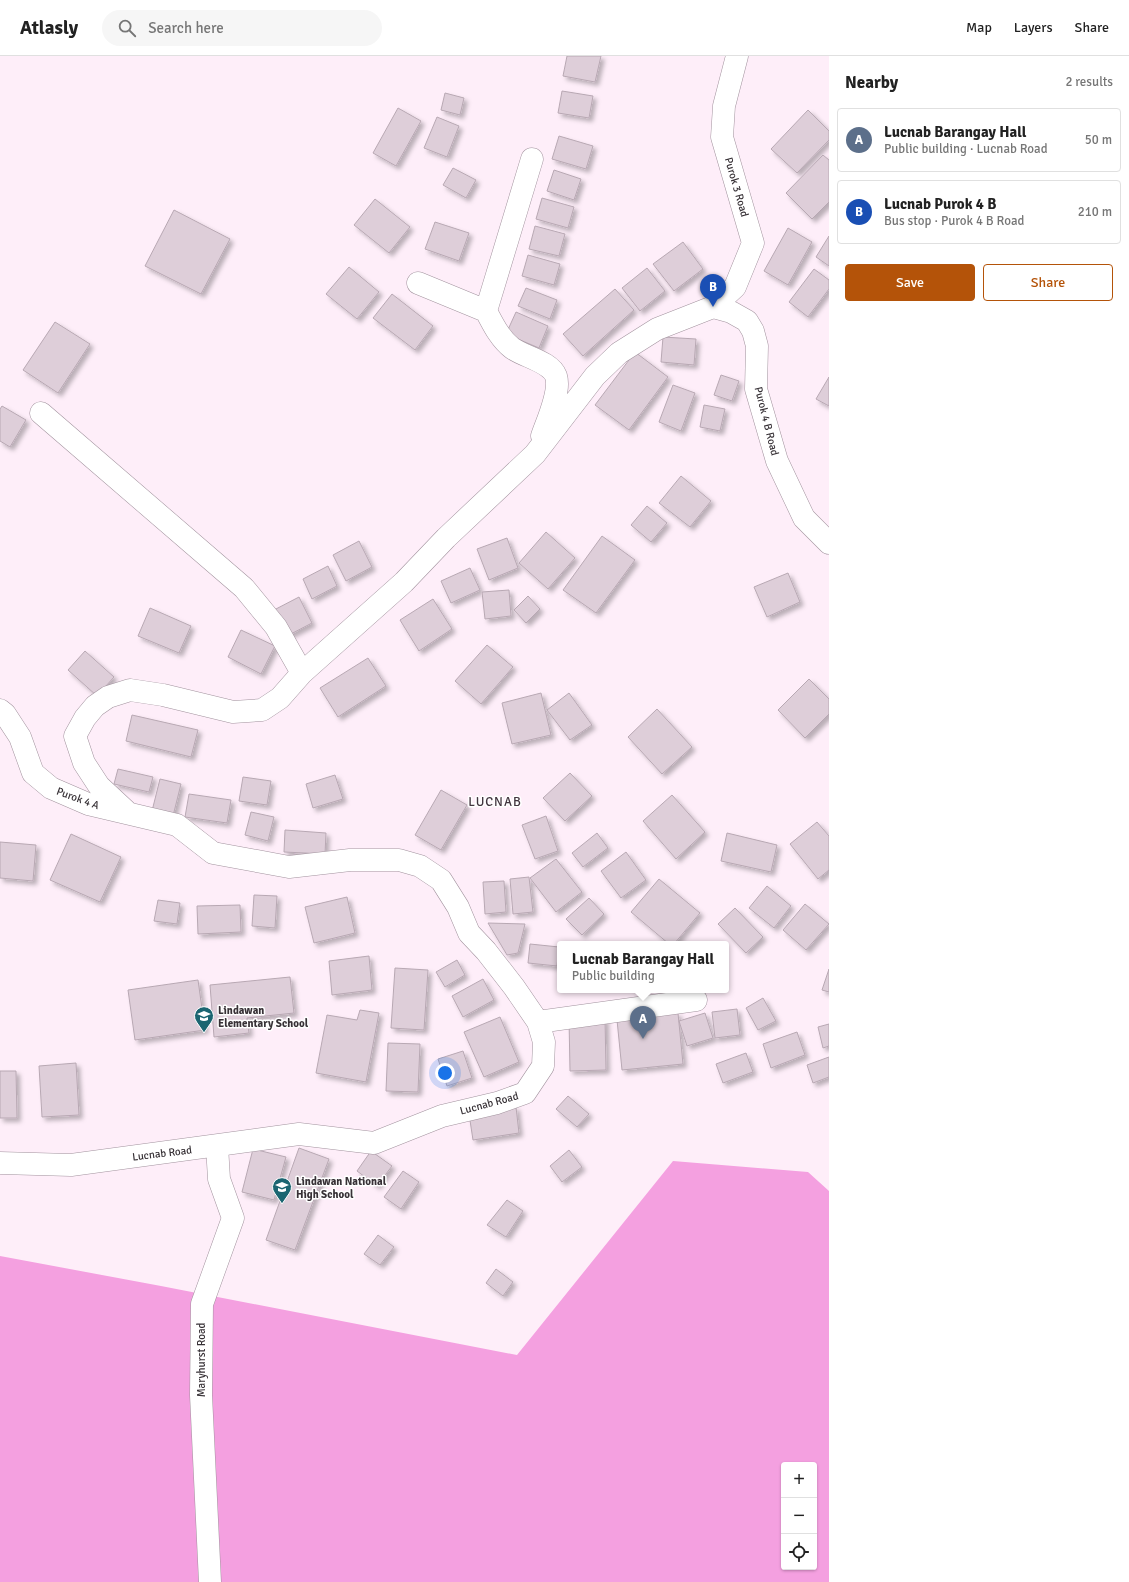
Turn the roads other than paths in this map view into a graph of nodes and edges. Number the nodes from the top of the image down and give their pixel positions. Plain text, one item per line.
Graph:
1 (737, 56) edge
2 (532, 159) dead end
3 (418, 283) dead end
4 (713, 307) junction
5 (486, 311) junction
6 (41, 413) dead end
7 (535, 454) junction
8 (829, 543) edge
9 (302, 673) junction
10 (0, 710) edge
11 (128, 813) junction
12 (696, 1000) dead end
13 (538, 1022) junction
14 (217, 1146) junction
15 (0, 1163) edge
16 (210, 1582) edge

1 - 4 street, Purok 3 Road
2 - 5 street
3 - 5 street
4 - 7 street
4 - 8 street, Purok 4 B Road
5 - 7 street
6 - 9 street
7 - 9 street
9 - 11 street
10 - 11 street, Purok 4 A
11 - 13 street, Lucnab Road
12 - 13 street
13 - 14 street, Lucnab Road
14 - 15 street, Lucnab Road
14 - 16 street, Maryhurst Road

